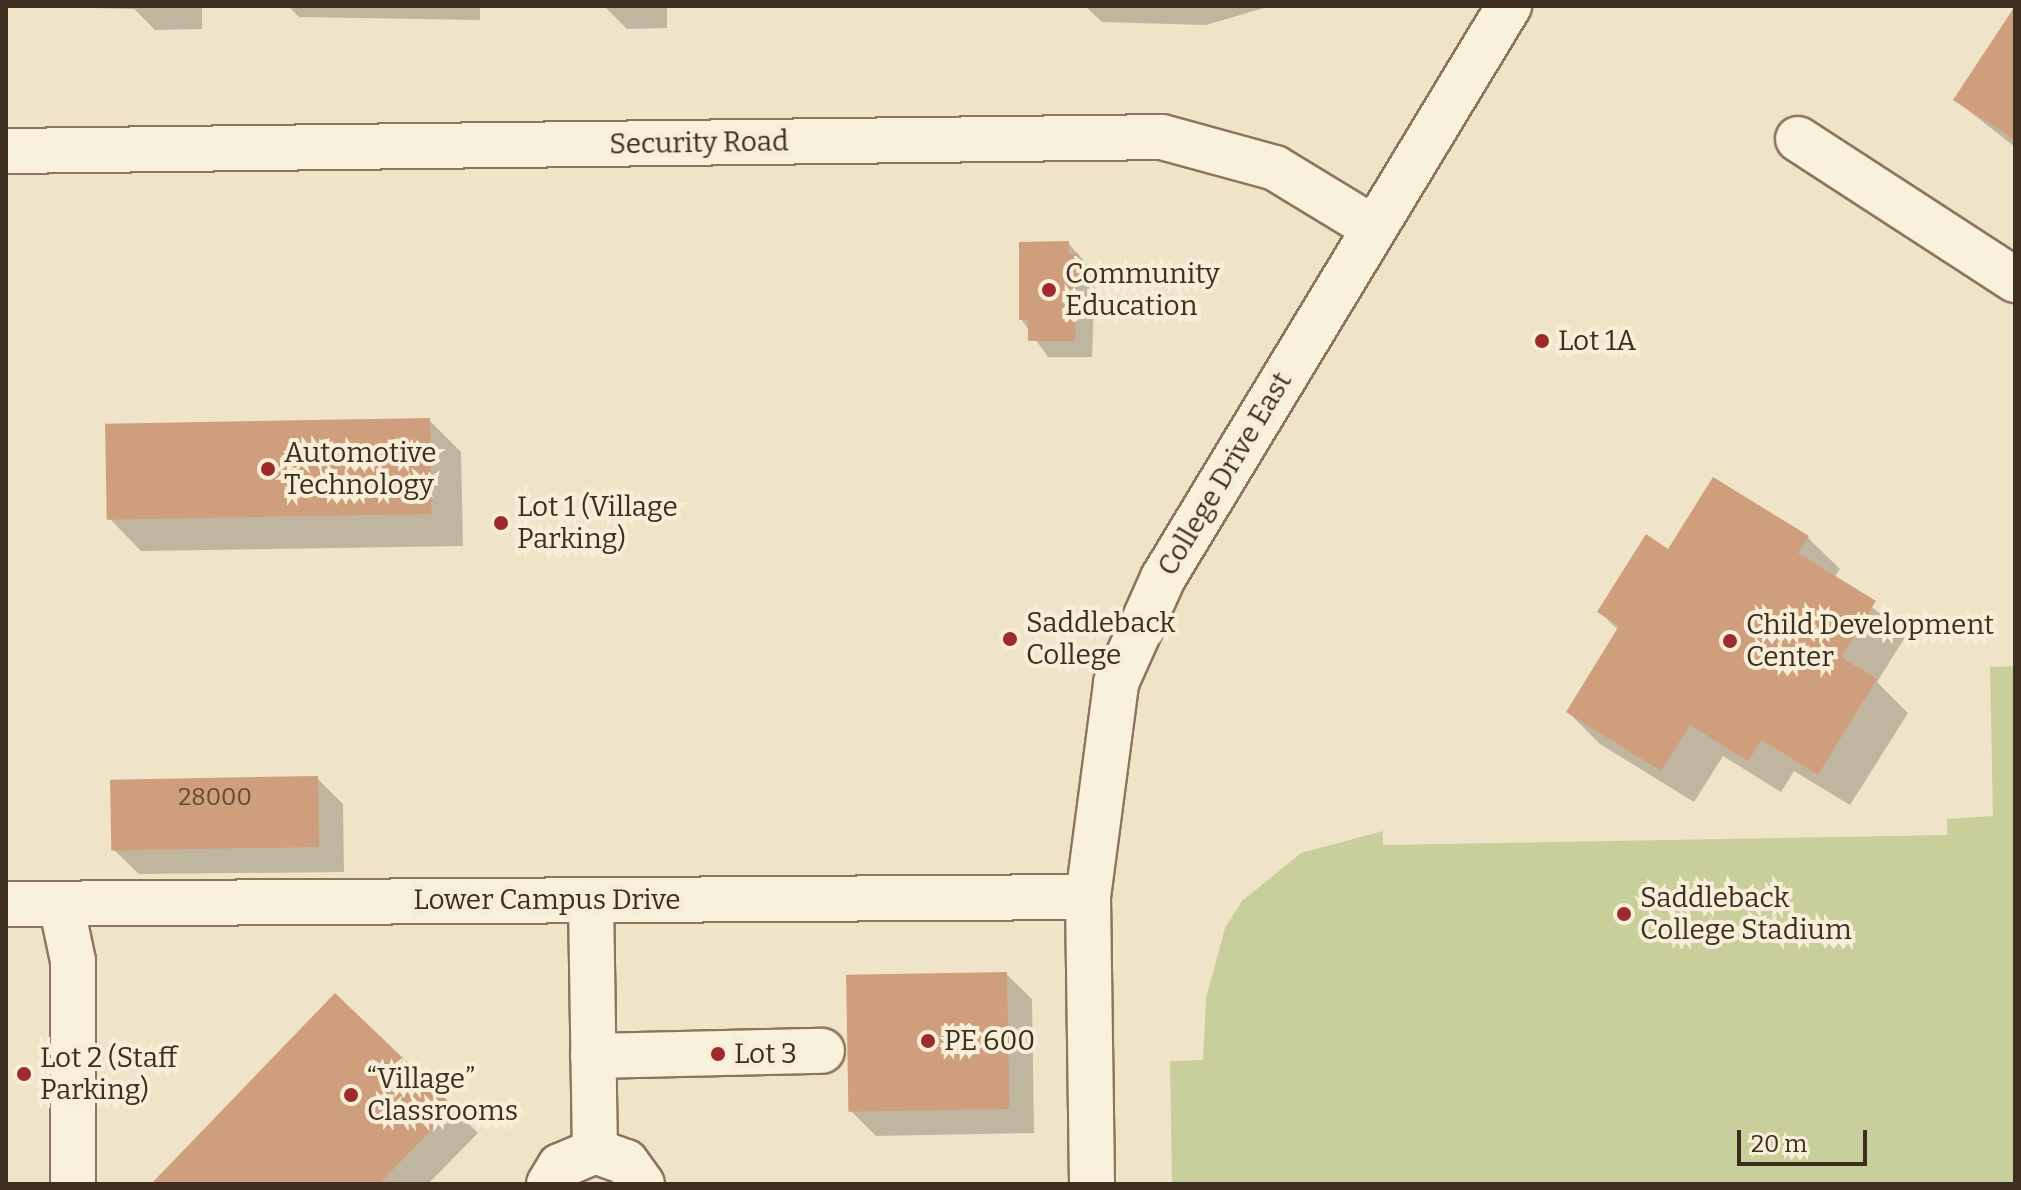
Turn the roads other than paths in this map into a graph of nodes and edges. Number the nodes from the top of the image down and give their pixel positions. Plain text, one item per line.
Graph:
1 (1509, 6) edge
2 (1798, 139) dead end
3 (6, 151) edge
4 (1372, 227) junction
5 (2015, 280) edge
6 (1088, 897) junction
7 (591, 900) junction
8 (6, 904) edge
9 (61, 904) junction
10 (822, 1051) dead end
11 (593, 1056) junction
12 (595, 1151) junction
13 (73, 1184) edge
14 (549, 1184) edge
15 (642, 1184) edge
16 (1092, 1184) edge

1 - 4 street, College Drive East
2 - 5 street
3 - 4 street, Security Road
4 - 6 street, College Drive East
6 - 7 street, Lower Campus Drive
6 - 16 street, College Drive East
7 - 9 street, Lower Campus Drive
7 - 11 street
8 - 9 street, Lower Campus Drive
9 - 13 street
10 - 11 street
11 - 12 street
12 - 14 street
12 - 15 street

